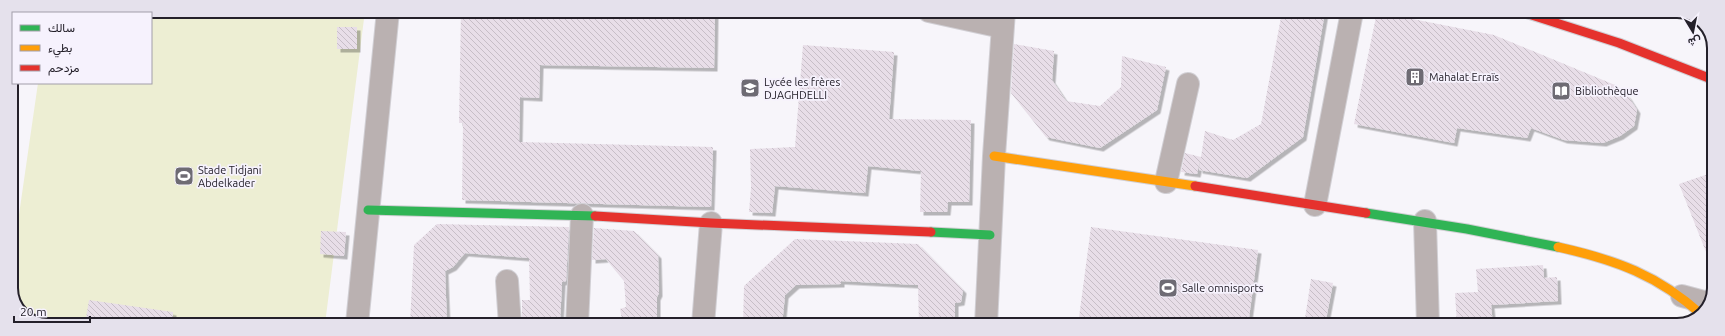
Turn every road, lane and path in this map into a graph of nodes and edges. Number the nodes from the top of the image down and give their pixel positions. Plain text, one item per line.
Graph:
1 (387, 18) edge
2 (1351, 18) edge
3 (1541, 18) edge
4 (1003, 19) edge
5 (1707, 77) edge
6 (1188, 84) dead end
7 (994, 156) junction
8 (1166, 182) junction
9 (1314, 205) junction
10 (368, 210) junction
11 (582, 215) junction
12 (1425, 221) junction
13 (711, 223) junction
14 (990, 235) junction
15 (507, 281) dead end
16 (1682, 296) junction
17 (1704, 302) edge
18 (1697, 310) edge
19 (358, 318) edge
20 (510, 318) edge
21 (577, 318) edge
22 (704, 318) edge
23 (986, 318) edge
24 (1428, 318) edge

1 - 10 street
2 - 9 street
3 - 5 street
4 - 7 street
6 - 8 street
7 - 8 street
7 - 14 street
8 - 9 street
9 - 12 street
10 - 11 street
10 - 19 street
11 - 13 street
11 - 21 street
12 - 16 street
12 - 24 street
13 - 14 street
13 - 22 street
14 - 23 street
15 - 20 street
16 - 17 street
16 - 18 street

